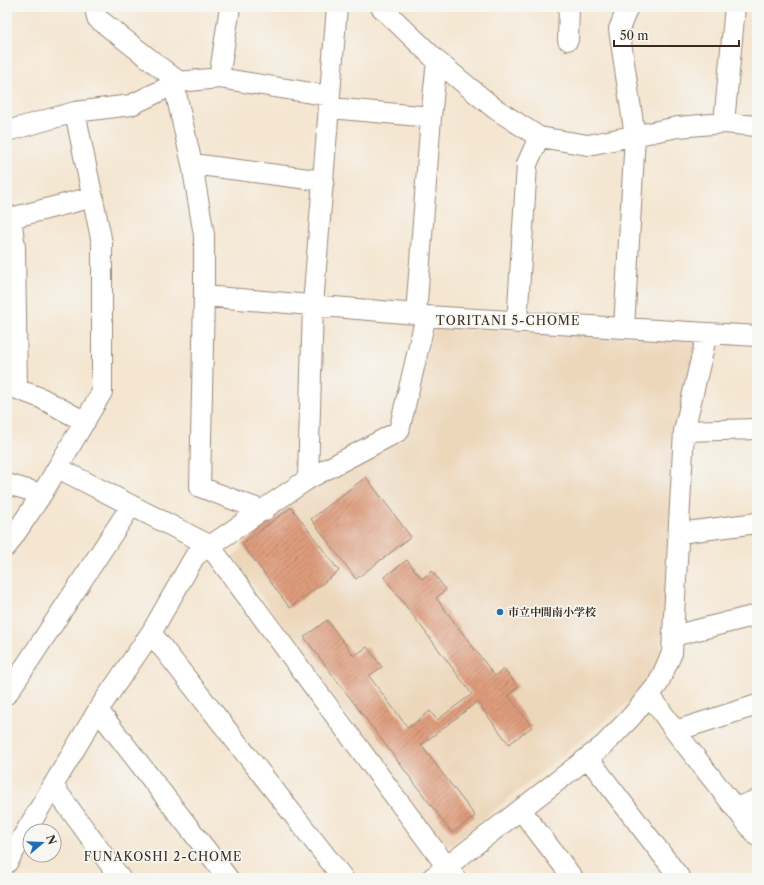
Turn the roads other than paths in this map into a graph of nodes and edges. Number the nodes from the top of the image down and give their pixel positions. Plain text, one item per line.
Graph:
1 (95, 7) edge
2 (230, 7) edge
3 (337, 7) edge
4 (381, 7) edge
5 (569, 7) edge
6 (628, 7) edge
7 (736, 7) edge
8 (568, 40) dead end
9 (437, 61) junction
10 (219, 78) junction
11 (176, 84) junction
12 (330, 102) junction
13 (75, 112) junction
14 (431, 117) junction
15 (724, 123) junction
16 (757, 126) edge
17 (7, 131) edge
18 (634, 136) junction
19 (539, 137) junction
20 (192, 164) junction
21 (324, 181) junction
22 (92, 197) junction
23 (204, 296) junction
24 (313, 305) junction
25 (421, 315) junction
26 (517, 323) junction
27 (624, 328) junction
28 (707, 334) junction
29 (757, 336) edge
30 (85, 422) junction
31 (757, 429) edge
32 (684, 431) junction
33 (58, 468) junction
34 (308, 479) junction
35 (7, 484) edge
36 (42, 494) junction
37 (131, 506) junction
38 (264, 511) junction
39 (757, 523) edge
40 (679, 533) junction
41 (208, 545) junction
42 (7, 546) edge
43 (757, 615) edge
44 (152, 633) junction
45 (673, 636) junction
46 (7, 694) edge
47 (650, 695) junction
48 (757, 705) edge
49 (98, 710) junction
50 (675, 731) junction
51 (588, 758) junction
52 (53, 786) junction
53 (757, 800) edge
54 (735, 808) junction
55 (521, 810) junction
56 (757, 836) edge
57 (7, 863) edge
58 (445, 874) edge
59 (120, 878) edge
60 (228, 878) edge
61 (343, 878) edge
62 (573, 878) edge
63 (680, 878) edge

1 - 11 street
2 - 10 street
3 - 12 street
4 - 9 street
5 - 8 street
6 - 18 street
7 - 15 street
9 - 14 street
9 - 19 street
10 - 11 street
10 - 12 street
11 - 13 street
11 - 20 street
12 - 14 street
12 - 21 street
13 - 17 street
13 - 22 street
14 - 25 street
15 - 16 street
15 - 18 street
18 - 19 street
18 - 27 street
19 - 26 street
20 - 21 street
20 - 23 street
21 - 24 street
22 - 30 street
22 - 30 street
23 - 24 street
23 - 38 street
24 - 25 street
24 - 34 street
25 - 26 street
25 - 34 street
26 - 27 street
27 - 28 street
28 - 29 street
28 - 32 street
30 - 33 street
31 - 32 street
32 - 40 street
33 - 36 street
33 - 37 street
34 - 38 street
35 - 36 street
36 - 42 street
37 - 41 street
37 - 46 street
38 - 41 street
39 - 40 street
40 - 45 street
41 - 44 street
41 - 58 street
43 - 45 street
44 - 49 street
44 - 61 street
45 - 47 street
47 - 50 street
47 - 51 street
48 - 50 street
49 - 52 street
49 - 60 street
50 - 54 street
51 - 55 street
51 - 63 street
52 - 57 street
52 - 59 street
53 - 54 street
54 - 56 street
55 - 58 street
55 - 62 street

